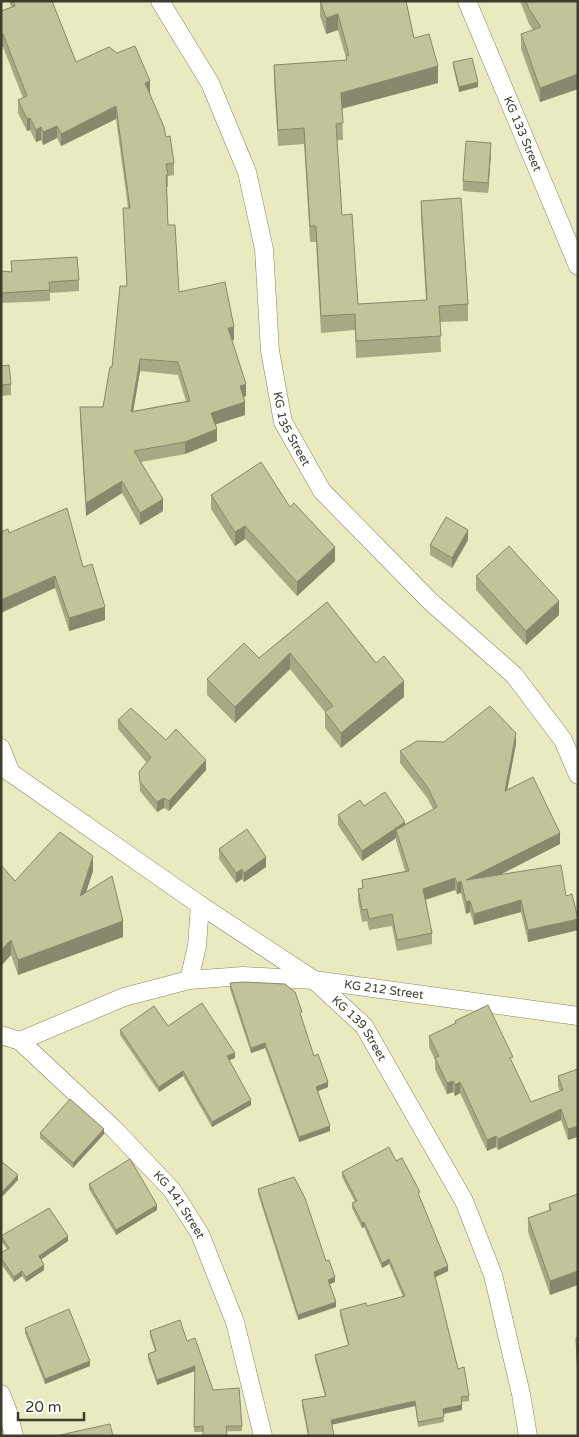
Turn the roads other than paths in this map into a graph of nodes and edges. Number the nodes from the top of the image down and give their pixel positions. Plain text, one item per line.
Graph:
1 (160, 1) edge
2 (467, 1) edge
3 (578, 266) edge
4 (1, 748) edge
5 (6, 769) edge
6 (578, 775) edge
7 (200, 905) junction
8 (189, 980) junction
9 (314, 980) junction
10 (578, 1016) edge
11 (1, 1035) edge
12 (20, 1041) junction
13 (1, 1394) edge
14 (14, 1436) edge
15 (263, 1436) edge
16 (528, 1436) edge

1 - 6 street, KG 135 Street
2 - 3 street, KG 133 Street
4 - 5 street
5 - 7 street, KG 139 Street
7 - 8 street
7 - 9 street, KG 139 Street
8 - 9 street, KG 212 Street
8 - 12 street, KG 212 Street
9 - 10 street, KG 212 Street
9 - 16 street, KG 139 Street
11 - 12 street, KG 141 Street
12 - 15 street, KG 141 Street
13 - 14 street

